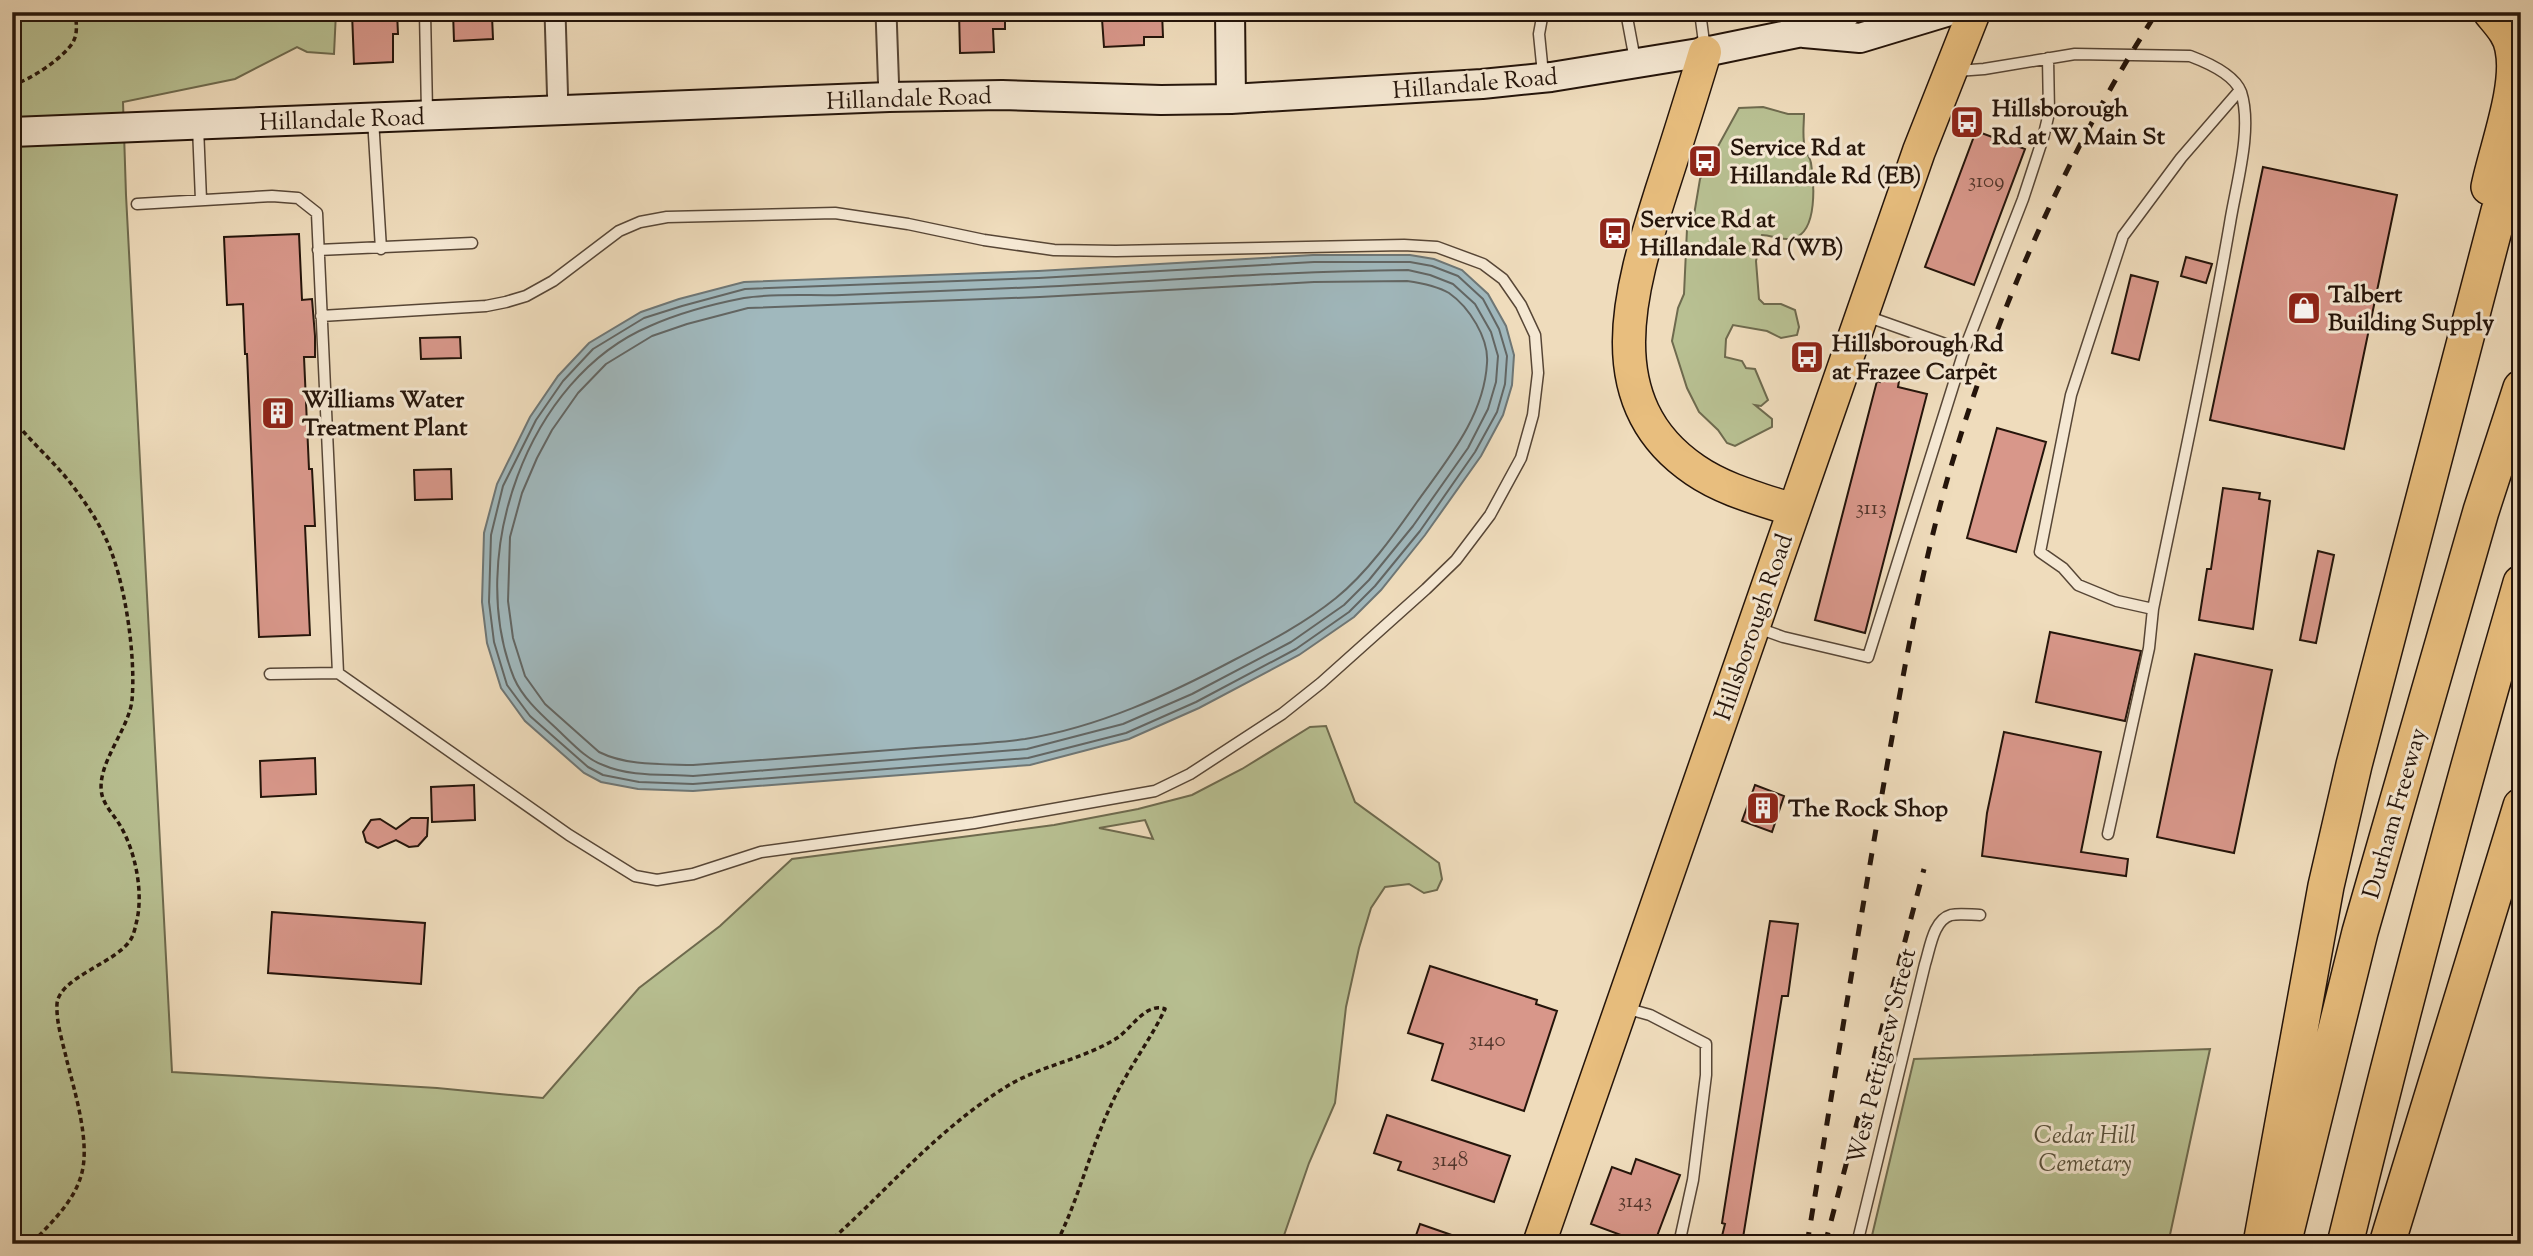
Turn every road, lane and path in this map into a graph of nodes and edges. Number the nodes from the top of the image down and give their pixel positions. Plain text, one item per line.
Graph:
1 (75, 12) edge
2 (425, 12) edge
3 (555, 12) edge
4 (886, 12) edge
5 (1230, 12) edge
6 (1543, 12) edge
7 (1626, 12) edge
8 (1700, 12) edge
9 (1847, 12) edge
10 (1946, 12) edge
11 (1974, 12) edge
12 (2491, 12) edge
13 (1802, 32) junction
14 (1705, 52) junction
15 (2048, 58) junction
16 (1955, 59) junction
17 (1636, 63) junction
18 (1544, 78) junction
19 (12, 85) edge
20 (2240, 90) junction
21 (888, 97) junction
22 (1231, 99) junction
23 (558, 111) junction
24 (427, 116) junction
25 (373, 118) junction
26 (198, 125) junction
27 (12, 132) edge
28 (2521, 153) edge
29 (201, 200) junction
30 (137, 204) dead end
31 (472, 243) dead end
32 (380, 248) junction
33 (318, 250) junction
34 (1862, 315) junction
35 (2472, 315) junction
36 (321, 316) junction
37 (1965, 348) junction
38 (2521, 388) edge
39 (12, 418) edge
40 (1793, 510) junction
41 (2521, 583) edge
42 (2153, 609) junction
43 (1754, 627) junction
44 (338, 673) junction
45 (270, 674) dead end
46 (2521, 806) edge
47 (2108, 834) dead end
48 (1980, 915) dead end
49 (1621, 1007) junction
50 (1543, 1240) edge
51 (31, 1244) edge
52 (827, 1244) edge
53 (1056, 1244) edge
54 (1679, 1244) edge
55 (1857, 1244) edge
56 (2261, 1244) edge
57 (2283, 1244) edge
58 (2345, 1244) edge
59 (2387, 1244) edge

1 - 19 path
2 - 24 lane
3 - 23 street
4 - 21 street
5 - 22 main road
6 - 18 lane
7 - 17 lane
8 - 14 lane
9 - 13 main road, Hillandale Road
10 - 13 main road, Hillandale Road
11 - 16 main road, Hillsborough Road
12 - 35 highway
13 - 14 main road, Hillandale Road
14 - 17 main road, Hillandale Road
14 - 40 main road
15 - 16 lane
15 - 20 lane
15 - 37 lane
16 - 34 main road, Hillsborough Road
17 - 18 main road, Hillandale Road
18 - 22 main road, Hillandale Road
20 - 42 lane
20 - 42 lane
21 - 22 main road, Hillandale Road
21 - 23 main road, Hillandale Road
23 - 24 main road, Hillandale Road
24 - 25 main road, Hillandale Road
25 - 26 main road, Hillandale Road
25 - 32 lane
26 - 27 main road, Hillandale Road
26 - 29 lane
28 - 35 highway
29 - 30 lane
29 - 33 lane
31 - 32 lane
32 - 33 lane
33 - 36 lane
34 - 37 lane
34 - 40 main road, Hillsborough Road
35 - 56 highway
36 - 44 lane
36 - 44 lane
37 - 43 lane
38 - 57 highway, Durham Freeway
39 - 51 path
40 - 43 main road, Hillsborough Road
41 - 58 highway
42 - 47 lane
43 - 49 main road, Hillsborough Road
44 - 45 lane
46 - 59 highway
48 - 55 lane, West Pettigrew Street
49 - 50 main road, Hillsborough Road
49 - 54 lane
52 - 53 path

